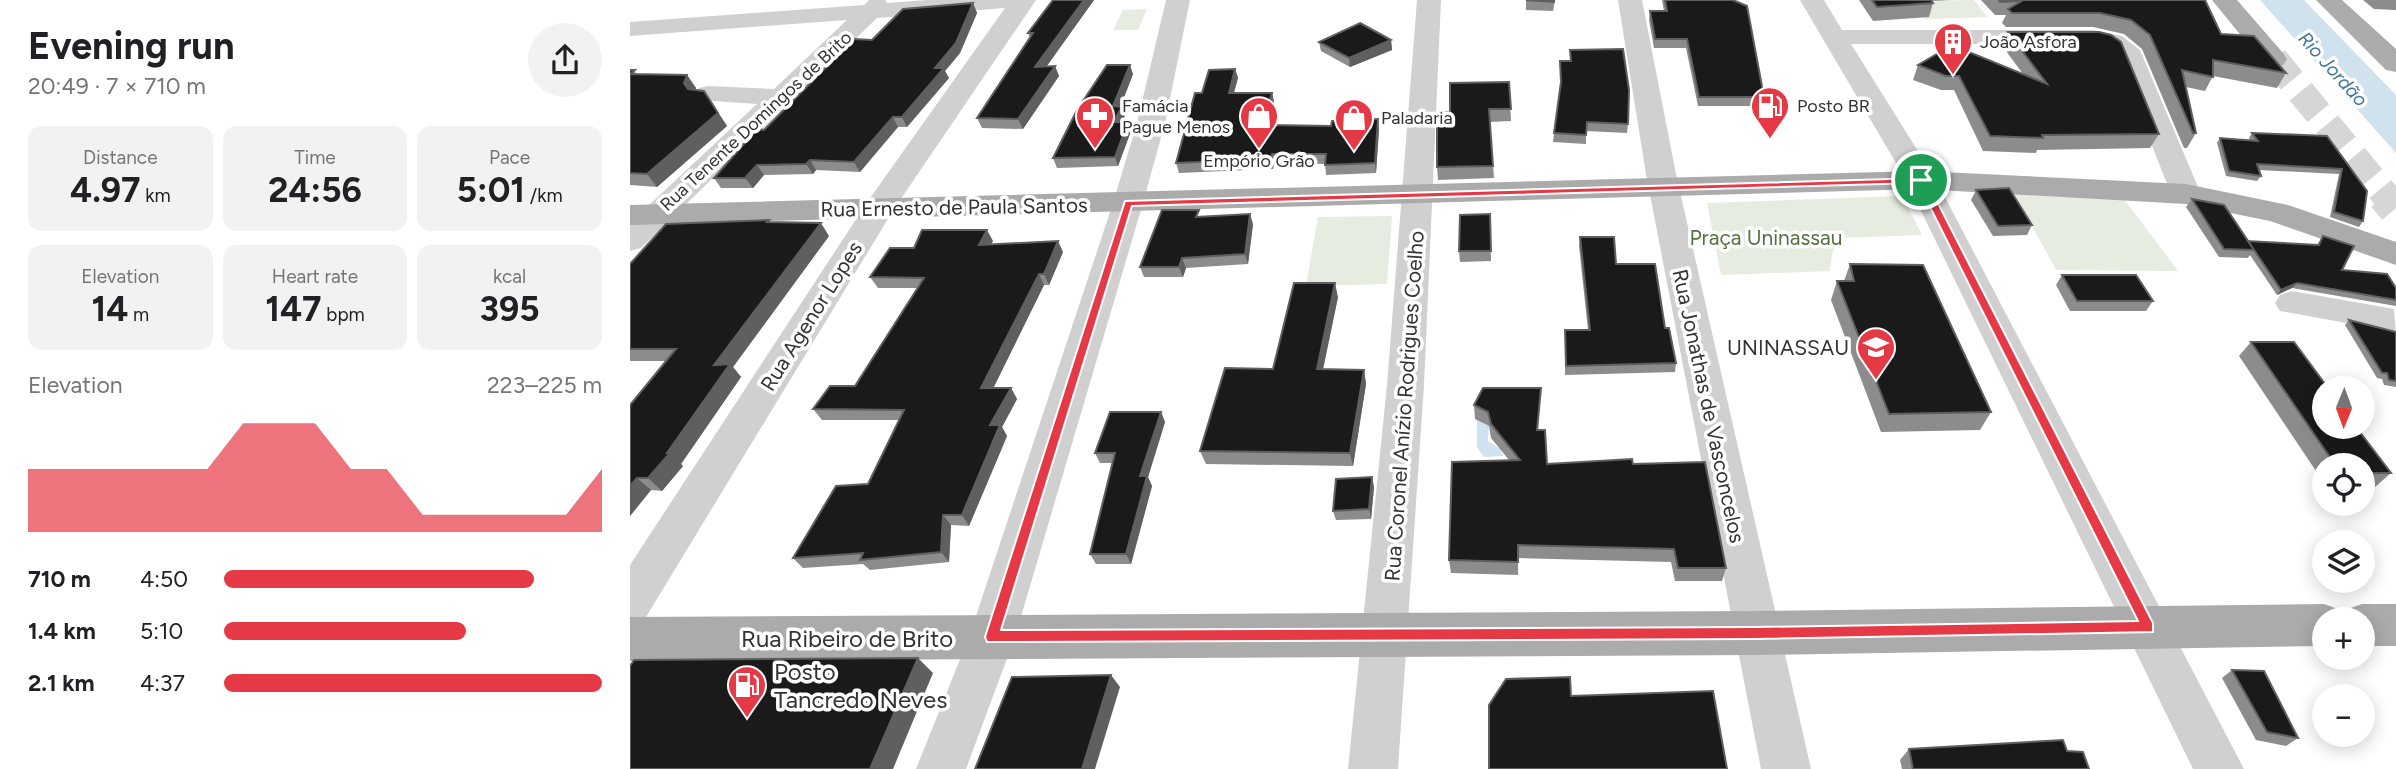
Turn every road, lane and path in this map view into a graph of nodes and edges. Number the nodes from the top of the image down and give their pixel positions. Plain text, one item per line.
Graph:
1 (673, 0) edge
2 (1024, 0) edge
3 (1178, 0) edge
4 (1429, 0) edge
5 (1630, 0) edge
6 (1812, 0) edge
7 (2224, 0) edge
8 (2328, 0) edge
9 (876, 6) edge
10 (634, 32) edge
11 (1836, 37) junction
12 (2274, 60) tunnel mouth
13 (2396, 64) edge
14 (708, 93) edge
15 (782, 97) junction
16 (1921, 180) junction
17 (1664, 188) junction
18 (1419, 194) junction
19 (2186, 194) junction
20 (1128, 203) junction
21 (879, 208) junction
22 (643, 215) edge
23 (630, 241) edge
24 (2396, 254) edge
25 (2292, 303) dead end
26 (2396, 324) edge
27 (630, 603) edge
28 (2312, 625) edge
29 (2375, 625) edge
30 (2396, 625) edge
31 (2148, 627) junction
32 (1756, 633) junction
33 (1387, 636) junction
34 (992, 637) junction
35 (630, 639) edge
36 (941, 769) edge
37 (1374, 769) edge
38 (1786, 769) edge
39 (2219, 769) edge

1 - 10 street
2 - 9 street
2 - 21 street, Rua Agenor Lopes
3 - 20 street
4 - 18 street, Rua Coronel Anízio Rodrigues Coelho
5 - 17 street, Rua Jonathas de Vasconcelos
6 - 11 street
7 - 12 main road
8 - 13 main road
9 - 10 street
9 - 15 street, Rua Tenente Domingos de Brito
11 - 16 street
11 - 19 street
14 - 15 street
15 - 22 street, Rua Tenente Domingos de Brito
16 - 17 main road, Rua Ernesto de Paula Santos
16 - 19 main road, Rua Ernesto de Paula Santos
16 - 31 street
17 - 18 main road, Rua Ernesto de Paula Santos
17 - 32 street, Rua Jonathas de Vasconcelos
18 - 20 main road, Rua Ernesto de Paula Santos
18 - 33 street, Rua Coronel Anízio Rodrigues Coelho
19 - 24 main road, Rua Ernesto de Paula Santos
20 - 21 main road, Rua Ernesto de Paula Santos
20 - 34 street
21 - 22 main road, Rua Ernesto de Paula Santos
21 - 27 street, Rua Agenor Lopes
22 - 23 street, Rua Tenente Domingos de Brito
25 - 26 street
28 - 31 main road, Rua Ribeiro de Brito
29 - 30 main road
31 - 32 main road, Rua Ribeiro de Brito
31 - 39 street
32 - 33 main road, Rua Ribeiro de Brito
32 - 38 street, Rua Jonathas de Vasconcelos
33 - 34 main road, Rua Ribeiro de Brito
33 - 37 street, Rua Coronel Anízio Rodrigues Coelho
34 - 35 main road, Rua Ribeiro de Brito
34 - 36 street

